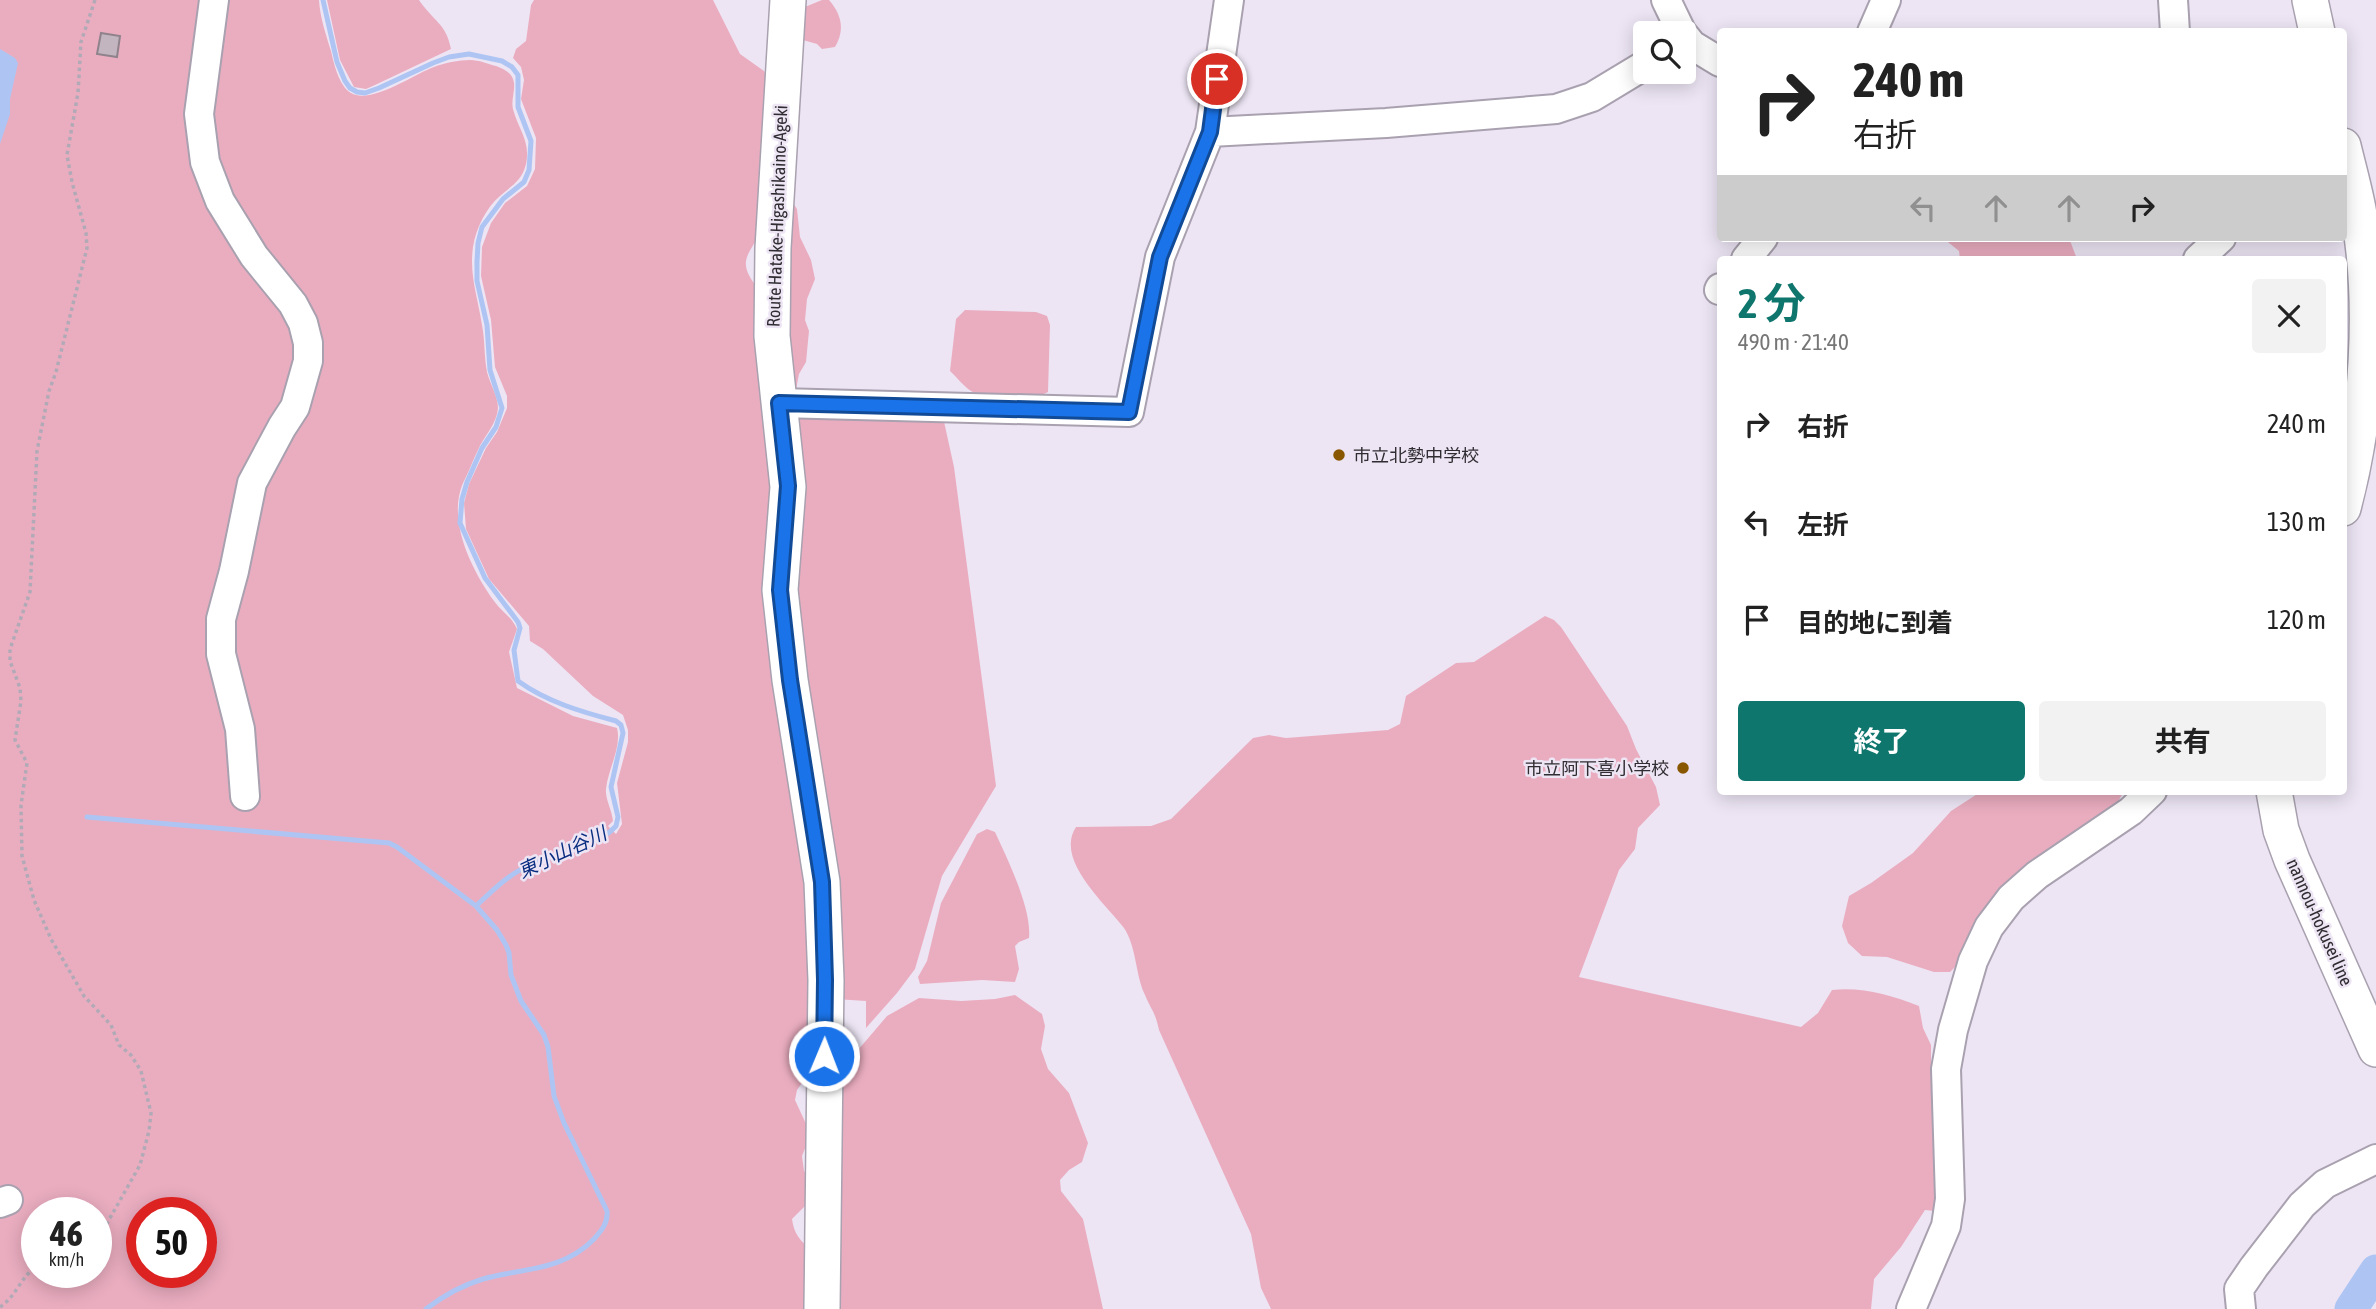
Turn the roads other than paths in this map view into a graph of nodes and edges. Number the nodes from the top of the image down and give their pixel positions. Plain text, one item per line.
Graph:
1 (214, 0) edge
2 (788, 0) edge
3 (1229, 0) edge
4 (1666, 0) edge
5 (1886, 0) edge
6 (2173, 0) edge
7 (2311, 0) edge
8 (1676, 21) edge
9 (1874, 28) edge
10 (2175, 28) edge
11 (2316, 28) edge
12 (1696, 45) edge
13 (1717, 60) edge
14 (1633, 72) edge
15 (1210, 132) junction
16 (2347, 162) edge
17 (2359, 209) edge
18 (1760, 242) edge
19 (2217, 242) edge
20 (1748, 256) edge
21 (2201, 256) edge
22 (2370, 277) edge
23 (779, 403) junction
24 (2369, 408) edge
25 (2347, 493) edge
26 (2148, 795) edge
27 (2275, 795) edge
28 (245, 796) dead end
29 (2376, 1049) edge
30 (2376, 1159) edge
31 (822, 1309) edge
32 (1911, 1309) edge
33 (2241, 1309) edge

1 - 28 street
2 - 23 main road, Route Hatake-Higashikaino-Ageki
3 - 15 street
4 - 8 street
5 - 9 street
6 - 10 street
7 - 11 main road
12 - 13 street
14 - 15 street
15 - 23 street
16 - 17 main road
17 - 22 main road
18 - 20 street
19 - 21 street
22 - 24 main road
23 - 31 main road, Route Hatake-Higashikaino-Ageki
24 - 25 main road
26 - 32 street
27 - 29 main road, nannou-hokusei line
30 - 33 street

